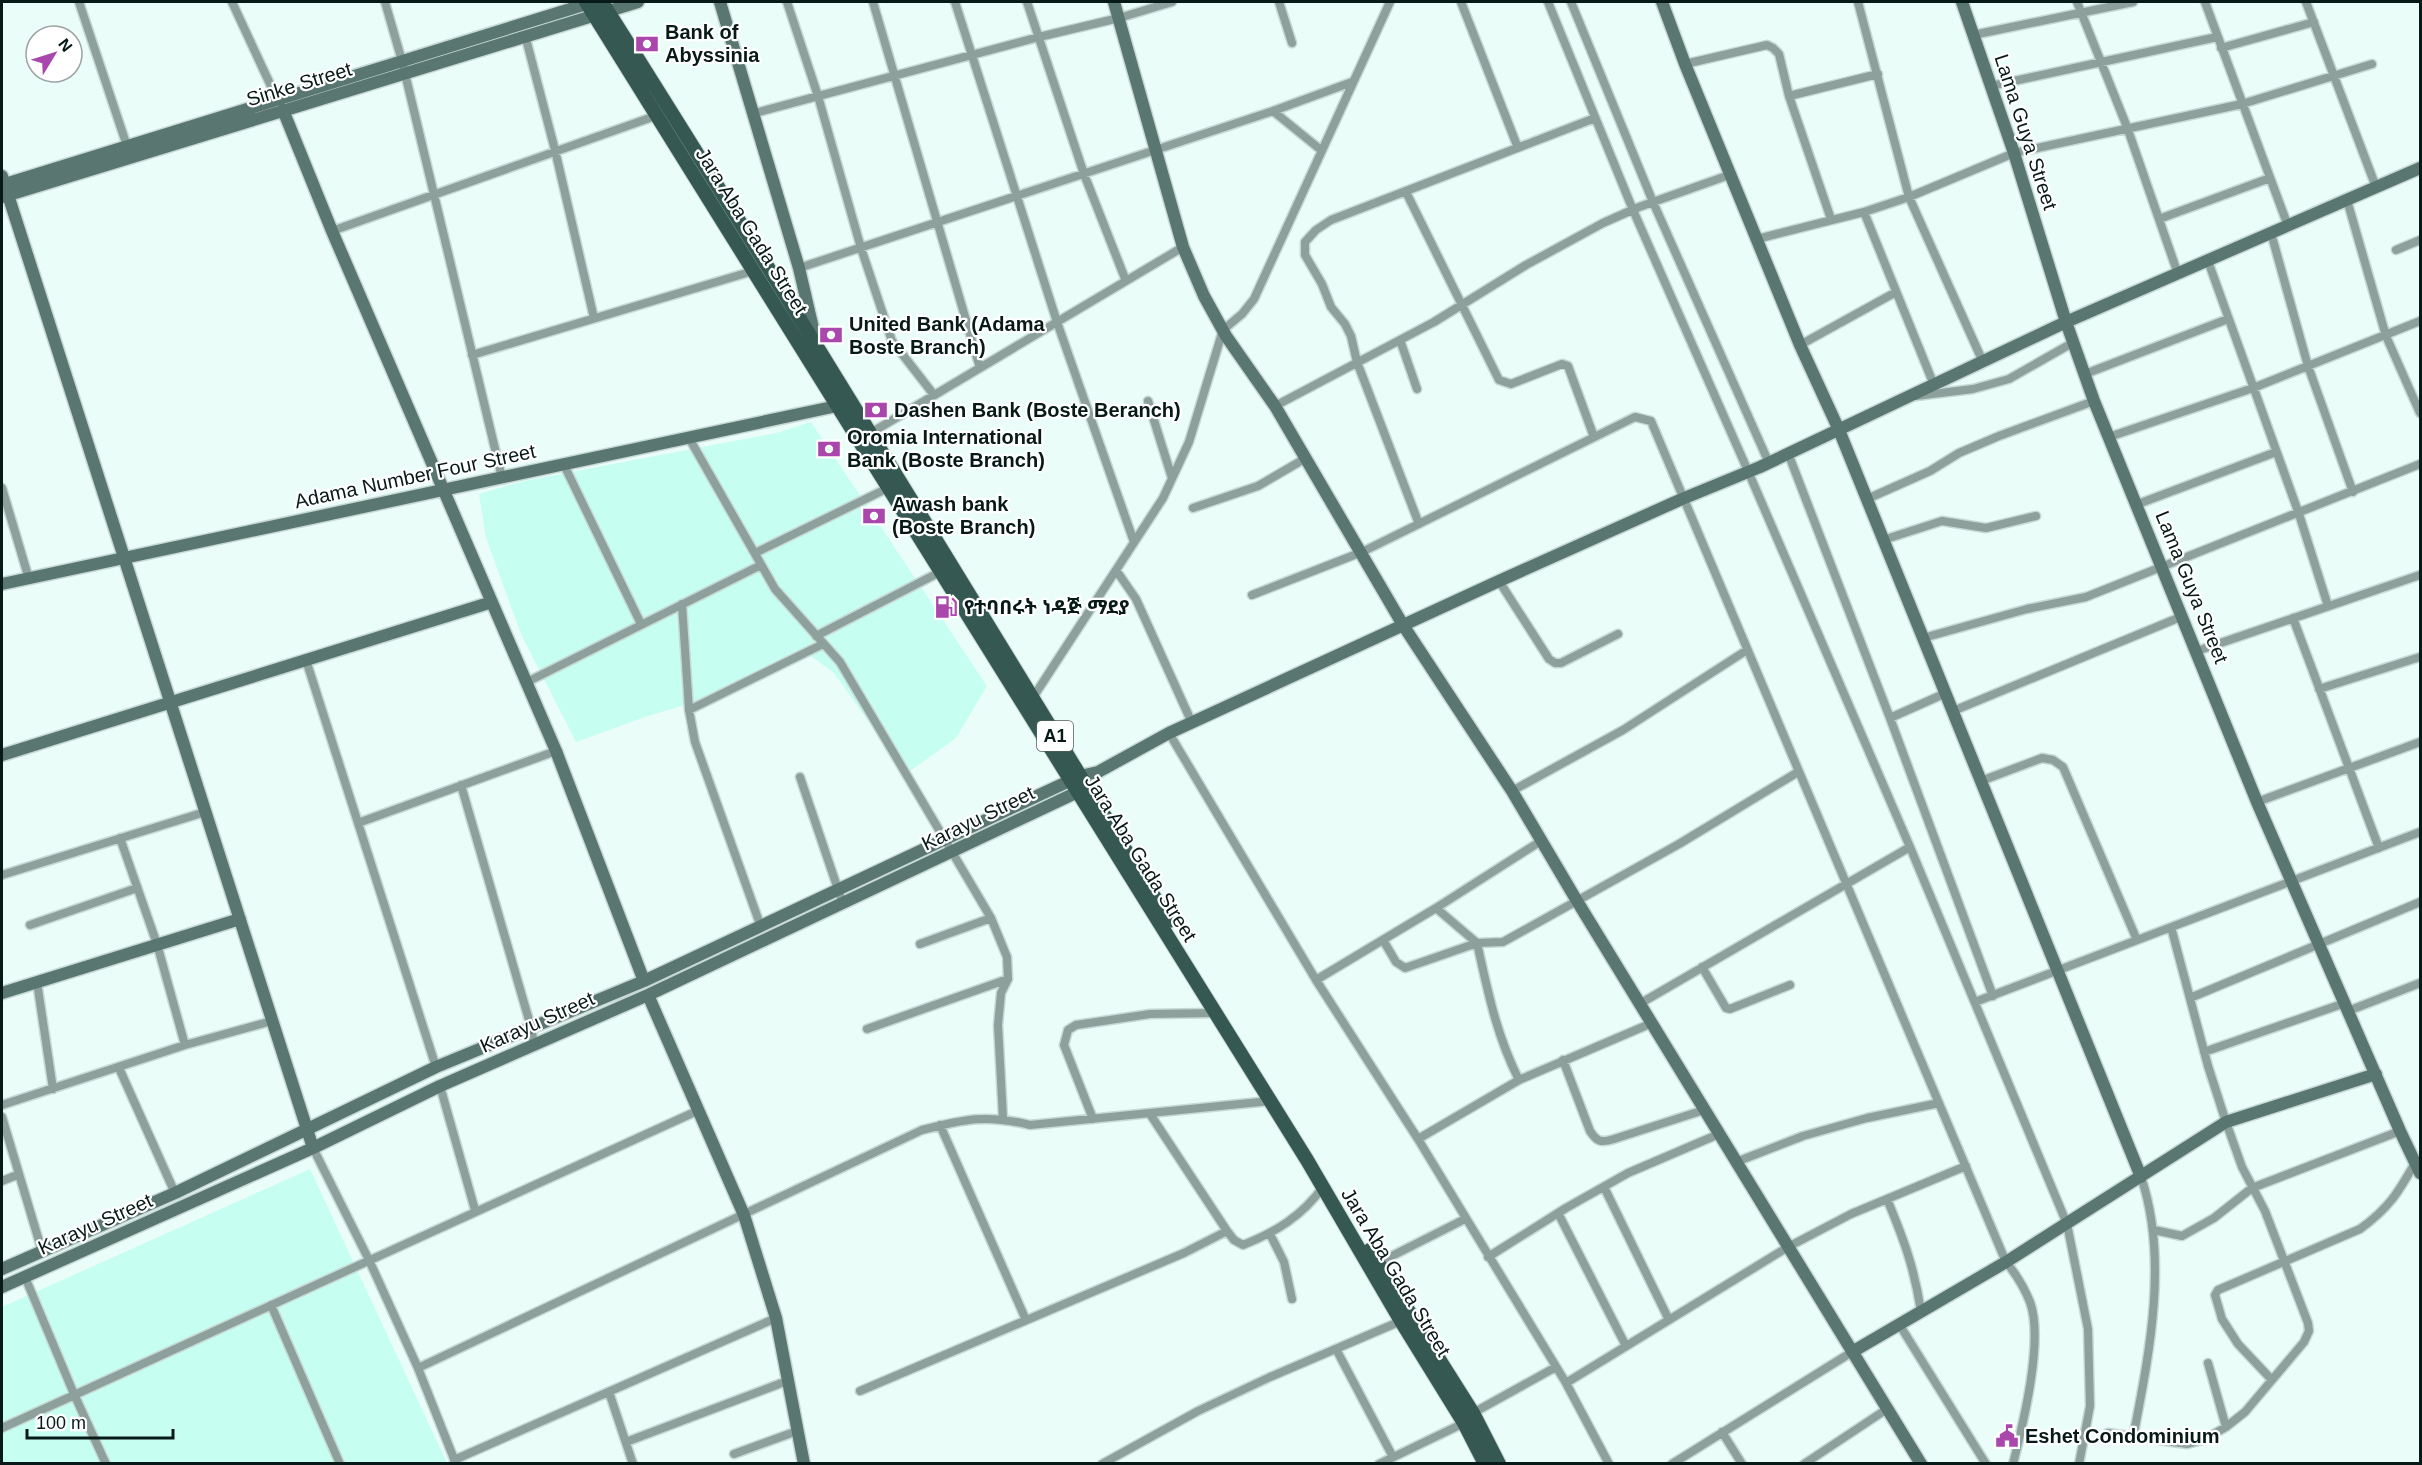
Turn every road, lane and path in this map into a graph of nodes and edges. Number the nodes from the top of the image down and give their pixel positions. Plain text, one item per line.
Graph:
1 (79, 2) edge
2 (232, 2) edge
3 (385, 2) edge
4 (638, 2) edge
5 (720, 2) edge
6 (786, 2) edge
7 (873, 2) edge
8 (955, 2) edge
9 (1027, 2) edge
10 (1114, 2) edge
11 (1172, 2) edge
12 (1279, 2) edge
13 (1390, 2) edge
14 (1461, 2) edge
15 (1548, 2) edge
16 (1574, 2) edge
17 (1662, 2) edge
18 (1858, 2) edge
19 (1962, 2) edge
20 (2077, 2) edge
21 (2133, 2) edge
22 (2205, 2) edge
23 (2306, 2) edge
24 (595, 5) edge
25 (2081, 13) junction
26 (1119, 18) junction
27 (2313, 22) junction
28 (525, 35) junction
29 (1973, 35) junction
30 (1039, 37) junction
31 (2217, 37) junction
32 (1292, 43) dead end
33 (2220, 48) junction
34 (972, 55) junction
35 (2099, 61) junction
36 (1685, 64) junction
37 (2372, 64) dead end
38 (403, 66) junction
39 (1878, 74) junction
40 (894, 76) junction
41 (2334, 76) junction
42 (1352, 82) junction
43 (1991, 86) junction
44 (818, 96) junction
45 (1789, 96) junction
46 (280, 104) junction
47 (2242, 104) junction
48 (1273, 111) junction
49 (755, 113) junction
50 (658, 115) junction
51 (1595, 118) junction
52 (2127, 127) junction
53 (128, 146) junction
54 (1518, 148) junction
55 (555, 150) junction
56 (1156, 150) junction
57 (1321, 150) junction
58 (2014, 153) junction
59 (2421, 168) edge
60 (1084, 174) junction
61 (1732, 174) junction
62 (2270, 178) junction
63 (3, 188) edge
64 (2376, 188) junction
65 (1407, 192) junction
66 (434, 194) junction
67 (1017, 196) junction
68 (1909, 197) junction
69 (2347, 200) junction
70 (1653, 202) junction
71 (1632, 210) junction
72 (1864, 212) junction
73 (1831, 219) junction
74 (2159, 219) junction
75 (939, 222) junction
76 (2288, 226) junction
77 (332, 231) junction
78 (2271, 233) junction
79 (1757, 239) junction
80 (2421, 240) edge
81 (1183, 247) junction
82 (861, 248) junction
83 (2396, 250) dead end
84 (2208, 261) junction
85 (799, 268) junction
86 (753, 271) junction
87 (2178, 274) junction
88 (1126, 281) junction
89 (1896, 292) junction
90 (1462, 305) junction
91 (594, 318) junction
92 (2228, 319) junction
93 (2421, 321) edge
94 (1057, 322) junction
95 (2066, 322) junction
96 (1224, 333) junction
97 (2386, 336) junction
98 (1400, 340) junction
99 (2074, 342) junction
100 (817, 344) junction
101 (1800, 345) junction
102 (472, 355) junction
103 (1358, 362) junction
104 (1983, 362) junction
105 (2308, 366) junction
106 (980, 368) junction
107 (2085, 374) junction
108 (1934, 385) junction
109 (2253, 388) junction
110 (1417, 389) dead end
111 (934, 395) junction
112 (2417, 395) edge
113 (1909, 397) junction
114 (1149, 401) dead end
115 (2094, 401) junction
116 (837, 406) junction
117 (1275, 406) junction
118 (2421, 413) edge
119 (1839, 430) junction
120 (869, 434) junction
121 (1594, 437) junction
122 (2109, 437) junction
123 (689, 438) junction
124 (2276, 452) junction
125 (1788, 453) junction
126 (1306, 458) junction
127 (1768, 463) junction
128 (2421, 464) edge
129 (564, 465) junction
130 (1748, 471) junction
131 (502, 478) junction
132 (1173, 478) junction
133 (2, 488) edge
134 (888, 488) junction
135 (442, 490) junction
136 (2353, 492) junction
137 (1683, 498) junction
138 (1867, 499) junction
139 (2138, 504) junction
140 (1193, 508) dead end
141 (2299, 514) junction
142 (2036, 516) dead end
143 (1419, 524) junction
144 (1883, 540) junction
145 (1134, 542) junction
146 (1362, 552) junction
147 (755, 553) junction
148 (124, 557) junction
149 (761, 565) junction
150 (2163, 567) junction
151 (1116, 570) junction
152 (940, 572) junction
153 (2421, 575) edge
154 (29, 579) junction
155 (1500, 580) junction
156 (2, 584) edge
157 (1252, 595) dead end
158 (492, 602) junction
159 (682, 604) junction
160 (2328, 606) junction
161 (2183, 616) junction
162 (2293, 618) junction
163 (641, 624) junction
164 (1402, 626) junction
165 (1618, 634) dead end
166 (816, 636) junction
167 (1923, 638) junction
168 (824, 644) junction
169 (1747, 651) junction
170 (2198, 651) junction
171 (2421, 657) edge
172 (306, 660) junction
173 (527, 682) junction
174 (2319, 689) junction
175 (1946, 693) junction
176 (1032, 699) junction
177 (170, 702) junction
178 (689, 710) junction
179 (1953, 711) junction
180 (1890, 718) junction
181 (1192, 723) junction
182 (1169, 733) junction
183 (2421, 742) edge
184 (556, 751) junction
185 (2, 755) edge
186 (2348, 769) junction
187 (1798, 772) junction
188 (800, 777) dead end
189 (1981, 781) junction
190 (1079, 784) junction
191 (462, 785) junction
192 (1512, 791) junction
193 (2257, 802) junction
194 (205, 812) junction
195 (358, 822) junction
196 (2421, 832) edge
197 (120, 838) junction
198 (944, 840) junction
199 (1541, 841) junction
200 (1910, 847) junction
201 (2379, 848) junction
202 (951, 853) junction
203 (2, 876) edge
204 (2292, 881) junction
205 (1846, 884) junction
206 (137, 888) junction
207 (839, 891) junction
208 (1577, 901) junction
209 (2421, 902) edge
210 (843, 904) junction
211 (1436, 908) junction
212 (991, 918) junction
213 (240, 919) junction
214 (30, 925) dead end
215 (761, 927) junction
216 (2171, 927) junction
217 (1383, 940) junction
218 (2138, 940) junction
219 (1477, 942) junction
220 (157, 944) junction
221 (920, 944) dead end
222 (2320, 944) junction
223 (1702, 967) junction
224 (2058, 971) junction
225 (1008, 979) junction
226 (1316, 980) junction
227 (644, 981) junction
228 (37, 982) junction
229 (2421, 983) edge
230 (1790, 985) dead end
231 (2, 993) edge
232 (648, 994) junction
233 (1993, 996) junction
234 (2190, 998) junction
235 (1975, 1002) junction
236 (1641, 1003) junction
237 (2346, 1007) junction
238 (1215, 1013) junction
239 (272, 1021) junction
240 (1652, 1023) junction
241 (531, 1027) junction
242 (867, 1029) dead end
243 (534, 1044) junction
244 (185, 1045) junction
245 (2204, 1052) junction
246 (1563, 1060) junction
247 (436, 1067) junction
248 (119, 1068) junction
249 (2376, 1074) junction
250 (1519, 1080) junction
251 (440, 1086) junction
252 (53, 1089) junction
253 (1270, 1101) junction
254 (1939, 1103) junction
255 (2, 1105) edge
256 (1704, 1110) junction
257 (697, 1111) junction
258 (1150, 1114) junction
259 (2, 1117) edge
260 (1003, 1118) junction
261 (1093, 1119) junction
262 (2226, 1122) junction
263 (940, 1125) junction
264 (308, 1131) junction
265 (2400, 1131) junction
266 (1719, 1134) junction
267 (1418, 1139) junction
268 (313, 1148) junction
269 (1736, 1162) junction
270 (1966, 1166) junction
271 (2418, 1168) edge
272 (17, 1174) junction
273 (2141, 1177) junction
274 (2, 1181) edge
275 (1323, 1187) junction
276 (1604, 1187) junction
277 (2252, 1188) junction
278 (175, 1193) junction
279 (1887, 1198) junction
280 (475, 1210) junction
281 (1558, 1213) junction
282 (744, 1215) junction
283 (1465, 1219) junction
284 (2067, 1224) junction
285 (2154, 1230) junction
286 (1227, 1231) junction
287 (1270, 1234) junction
288 (1788, 1247) junction
289 (42, 1251) junction
290 (1488, 1257) junction
291 (369, 1260) junction
292 (2006, 1262) junction
293 (2284, 1262) junction
294 (1378, 1263) junction
295 (2, 1269) edge
296 (25, 1277) junction
297 (2, 1287) edge
298 (1292, 1299) dead end
299 (271, 1305) junction
300 (1921, 1311) junction
301 (776, 1318) junction
302 (1026, 1320) junction
303 (1670, 1320) junction
304 (1401, 1322) junction
305 (1899, 1324) junction
306 (1626, 1346) junction
307 (1336, 1349) junction
308 (1852, 1352) junction
309 (2208, 1363) dead end
310 (1556, 1367) junction
311 (418, 1368) junction
312 (2272, 1380) junction
313 (787, 1381) junction
314 (1566, 1383) junction
315 (860, 1391) dead end
316 (609, 1392) junction
317 (74, 1394) junction
318 (1887, 1409) junction
319 (1469, 1418) junction
320 (2226, 1427) junction
321 (2, 1428) edge
322 (797, 1431) junction
323 (1722, 1432) junction
324 (2108, 1433) dead end
325 (2133, 1438) junction
326 (626, 1442) junction
327 (734, 1454) dead end
328 (1393, 1457) junction
329 (1682, 1461) edge
330 (455, 1462) edge
331 (106, 1464) edge
332 (340, 1464) edge
333 (633, 1464) edge
334 (804, 1464) edge
335 (1102, 1464) edge
336 (1379, 1464) edge
337 (1485, 1464) edge
338 (1499, 1464) edge
339 (1609, 1464) edge
340 (1672, 1464) edge
341 (1742, 1464) edge
342 (1804, 1464) edge
343 (1921, 1464) edge
344 (1986, 1464) edge
345 (2013, 1464) edge
346 (2079, 1464) edge

1 - 53 street
2 - 46 street
3 - 38 street
4 - 24 street
5 - 49 street
6 - 44 street
7 - 40 street
8 - 34 street
9 - 30 street
10 - 26 street
11 - 26 street
12 - 32 street
13 - 42 street
14 - 54 street
15 - 51 street
16 - 70 street
17 - 36 street
18 - 39 street
19 - 29 street, Lama Guya Street
20 - 25 street
21 - 25 street
22 - 31 street
23 - 27 street
24 - 28 street, Sinke Street
24 - 38 street, Sinke Street
24 - 50 main road, Jara Aba Gada Street / A1
24 - 100 main road, Jara Aba Gada Street / A1
25 - 29 street
25 - 35 street
26 - 30 street
26 - 56 street
27 - 33 street
27 - 41 street
28 - 38 street, Sinke Street
28 - 55 street
29 - 43 street, Lama Guya Street
30 - 34 street
30 - 60 street
31 - 33 street
31 - 35 street
33 - 47 street
34 - 40 street
34 - 67 street
35 - 43 street
35 - 52 street
36 - 45 street
36 - 61 street
37 - 41 street
38 - 46 street, Sinke Street
38 - 66 street
39 - 45 street
39 - 68 street
40 - 44 street
40 - 75 street
41 - 47 street
41 - 64 street
42 - 48 street
42 - 57 street
43 - 58 street, Lama Guya Street
44 - 49 street
44 - 82 street
45 - 73 street
46 - 53 street, Sinke Street
46 - 63 street, Sinke Street
46 - 77 street
47 - 52 street
47 - 62 street
48 - 56 street
48 - 57 street
49 - 85 street
50 - 55 street
50 - 86 main road, Jara Aba Gada Street / A1
51 - 54 street
51 - 71 street
52 - 58 street
52 - 74 street
53 - 63 street, Sinke Street
54 - 65 street
55 - 66 street
55 - 91 street
56 - 60 street
56 - 81 street
57 - 96 street
58 - 68 street
58 - 95 street, Lama Guya Street
59 - 64 street
60 - 67 street
60 - 88 street
61 - 70 street
61 - 79 street
62 - 74 street
62 - 76 street
63 - 148 street
64 - 69 street
65 - 90 street
65 - 103 street
66 - 77 street
66 - 102 street
67 - 75 street
67 - 94 street
68 - 72 street
68 - 104 street
69 - 76 street
69 - 97 street
70 - 71 street
70 - 127 street
71 - 90 street
71 - 130 street
72 - 73 street
72 - 89 street
73 - 79 street
74 - 87 street
75 - 82 street
75 - 106 street
76 - 78 street
77 - 135 street
78 - 84 street
78 - 105 street
79 - 101 street
80 - 83 street
81 - 88 street
81 - 96 street
82 - 85 street
82 - 111 street
84 - 87 street
84 - 92 street
85 - 100 street
86 - 91 street
86 - 116 main road, Jara Aba Gada Street / A1
87 - 95 street
88 - 94 street
89 - 101 street
89 - 108 street
90 - 98 street
90 - 121 street
91 - 102 street
92 - 107 street
92 - 109 street
93 - 97 street
94 - 106 street
94 - 145 street
95 - 99 street, Lama Guya Street
95 - 104 street
96 - 117 street
96 - 132 street
97 - 105 street
97 - 112 street
98 - 103 street
98 - 110 street
99 - 107 street, Lama Guya Street
99 - 113 street
100 - 120 main road, Jara Aba Gada Street / A1
101 - 119 street
102 - 131 street
103 - 117 street
103 - 143 street
104 - 108 street
105 - 109 street
105 - 136 street
106 - 111 street
107 - 115 street, Lama Guya Street
108 - 113 street
109 - 122 street
109 - 124 street
111 - 120 street
112 - 118 street
113 - 119 street
114 - 132 street
115 - 122 street, Lama Guya Street
115 - 138 street
116 - 123 street, Adama Number Four Street
116 - 134 main road, Jara Aba Gada Street / A1
117 - 126 street
119 - 125 street
119 - 138 street
120 - 176 main road, Jara Aba Gada Street / A1
121 - 137 street
121 - 143 street
122 - 139 street, Lama Guya Street
123 - 129 street, Adama Number Four Street
123 - 147 street
124 - 139 street
124 - 141 street
125 - 127 street
125 - 180 street
126 - 140 street
126 - 146 street
127 - 130 street
128 - 136 street
129 - 131 street, Adama Number Four Street
129 - 163 street
130 - 137 street
130 - 200 street
131 - 135 street, Adama Number Four Street
132 - 145 street
133 - 154 street
134 - 147 street
134 - 152 main road, Jara Aba Gada Street / A1
135 - 148 street, Adama Number Four Street
135 - 158 street
136 - 141 street
137 - 155 street
137 - 169 street
138 - 144 street
139 - 150 street, Lama Guya Street
141 - 150 street
141 - 160 street
142 - 144 street
143 - 146 street
144 - 167 street
145 - 151 street
146 - 157 street
146 - 164 street
147 - 149 street
148 - 154 street, Adama Number Four Street
148 - 177 street
149 - 159 street
149 - 166 street
150 - 161 street, Lama Guya Street
150 - 167 street
151 - 176 street
151 - 181 street
152 - 166 street
152 - 190 main road, Jara Aba Gada Street / A1
153 - 160 street
154 - 156 street, Adama Number Four Street
155 - 164 street
155 - 165 street
158 - 172 street
158 - 173 street
159 - 163 street
159 - 178 street
160 - 162 street
161 - 170 street, Lama Guya Street
161 - 179 street
162 - 170 street
162 - 174 street
163 - 173 street
164 - 181 street
164 - 192 street
166 - 168 street
167 - 175 street
168 - 178 street
168 - 198 street
169 - 187 street
169 - 192 street
170 - 193 street, Lama Guya Street
171 - 174 street
172 - 177 street
172 - 195 street
173 - 184 street
174 - 186 street
175 - 179 street
175 - 180 street
176 - 190 main road, Jara Aba Gada Street / A1
177 - 185 street
177 - 194 street
178 - 215 street
179 - 189 street
180 - 233 street
181 - 182 street
182 - 190 street
182 - 226 street
183 - 186 street
184 - 191 street
184 - 227 street
186 - 193 street
186 - 201 street
187 - 205 street
187 - 208 street
188 - 207 street
189 - 218 street
189 - 224 street
190 - 198 street, Karayu Street
190 - 202 street, Karayu Street
190 - 238 main road, Jara Aba Gada Street / A1
190 - 294 main road, Jara Aba Gada Street / A1
191 - 195 street
191 - 241 street
192 - 199 street
193 - 204 street, Lama Guya Street
194 - 197 street
194 - 213 street
195 - 247 street
196 - 201 street
197 - 203 street
197 - 206 street
198 - 202 street
198 - 207 street, Karayu Street
199 - 208 street
199 - 211 street
200 - 205 street
200 - 235 street
201 - 204 street
202 - 210 street, Karayu Street
202 - 212 street
204 - 216 street
204 - 222 street, Lama Guya Street
205 - 223 street
205 - 254 street
206 - 214 street
206 - 220 street
207 - 210 street
207 - 215 street, Karayu Street
208 - 219 street
208 - 236 street
209 - 222 street
210 - 232 street, Karayu Street
211 - 217 street
211 - 219 street
212 - 221 street
212 - 225 street
213 - 220 street
213 - 239 street
215 - 227 street, Karayu Street
216 - 218 street
216 - 234 street
217 - 219 street
217 - 226 street
218 - 224 street
219 - 250 street
220 - 228 street
220 - 244 street
222 - 234 street
222 - 237 street, Lama Guya Street
223 - 230 street
223 - 236 street
224 - 233 street
224 - 273 street
225 - 242 street
225 - 260 street
226 - 267 street
227 - 241 street, Karayu Street
228 - 231 street
228 - 252 street
229 - 237 street
232 - 243 street, Karayu Street
232 - 257 street
233 - 235 street
234 - 245 street
235 - 284 street
236 - 240 street
237 - 245 street
237 - 249 street, Lama Guya Street
238 - 253 main road, Jara Aba Gada Street / A1
238 - 261 street
239 - 244 street
239 - 264 street
240 - 246 street
240 - 256 street
241 - 243 street
241 - 247 street, Karayu Street
243 - 251 street, Karayu Street
244 - 248 street
245 - 262 street
246 - 250 street
246 - 256 street
247 - 264 street, Karayu Street
248 - 252 street
248 - 278 street
249 - 262 street
249 - 265 street, Lama Guya Street
250 - 267 street
251 - 268 street, Karayu Street
251 - 280 street
252 - 255 street
253 - 258 street
253 - 275 main road, Jara Aba Gada Street / A1
254 - 269 street
254 - 270 street
256 - 266 street
257 - 280 street
257 - 282 street
258 - 261 street
258 - 286 street
259 - 272 street
260 - 261 street
260 - 263 street
262 - 273 street
262 - 277 street
263 - 282 street
263 - 302 street
264 - 268 street
264 - 278 street, Karayu Street
265 - 271 street, Lama Guya Street
265 - 277 street
266 - 269 street
266 - 276 street
267 - 283 street
268 - 291 street
268 - 296 street, Karayu Street
269 - 288 street
270 - 279 street
270 - 292 street
271 - 293 street
272 - 274 street
272 - 289 street
273 - 284 street
273 - 285 street
275 - 287 street
275 - 304 main road, Jara Aba Gada Street / A1
276 - 281 street
276 - 303 street
277 - 285 street
277 - 293 street
278 - 289 street, Karayu Street
279 - 288 street
279 - 300 street
280 - 291 street
281 - 290 street
281 - 306 street
282 - 301 street
282 - 311 street
283 - 290 street
283 - 294 street
284 - 292 street
284 - 346 street
285 - 325 street
286 - 287 street
286 - 302 street
287 - 298 street
288 - 303 street
288 - 308 street
289 - 295 street, Karayu Street
290 - 310 street
291 - 299 street
291 - 311 street
292 - 300 street
292 - 345 street
293 - 312 street
293 - 312 street
294 - 319 main road, Jara Aba Gada Street / A1
296 - 297 street, Karayu Street
296 - 317 street
299 - 317 street
299 - 332 street
300 - 305 street
301 - 313 street
301 - 316 street
302 - 315 street
303 - 306 street
304 - 307 street
304 - 319 main road, Jara Aba Gada Street / A1
305 - 308 street
305 - 344 street
306 - 314 street
307 - 328 street
307 - 335 street
308 - 318 street
308 - 323 street
309 - 320 street
310 - 314 street
310 - 319 street
311 - 330 street
312 - 320 street
313 - 322 street
313 - 326 street
314 - 339 street
316 - 326 street
316 - 330 street
317 - 321 street
317 - 331 street
318 - 342 street
318 - 343 street
319 - 328 street
319 - 337 main road, Jara Aba Gada Street / A1
319 - 338 main road, Jara Aba Gada Street / A1
320 - 325 street
322 - 327 street
322 - 334 street
323 - 329 street
323 - 341 street
324 - 325 street
326 - 333 street
328 - 336 street
329 - 340 street

